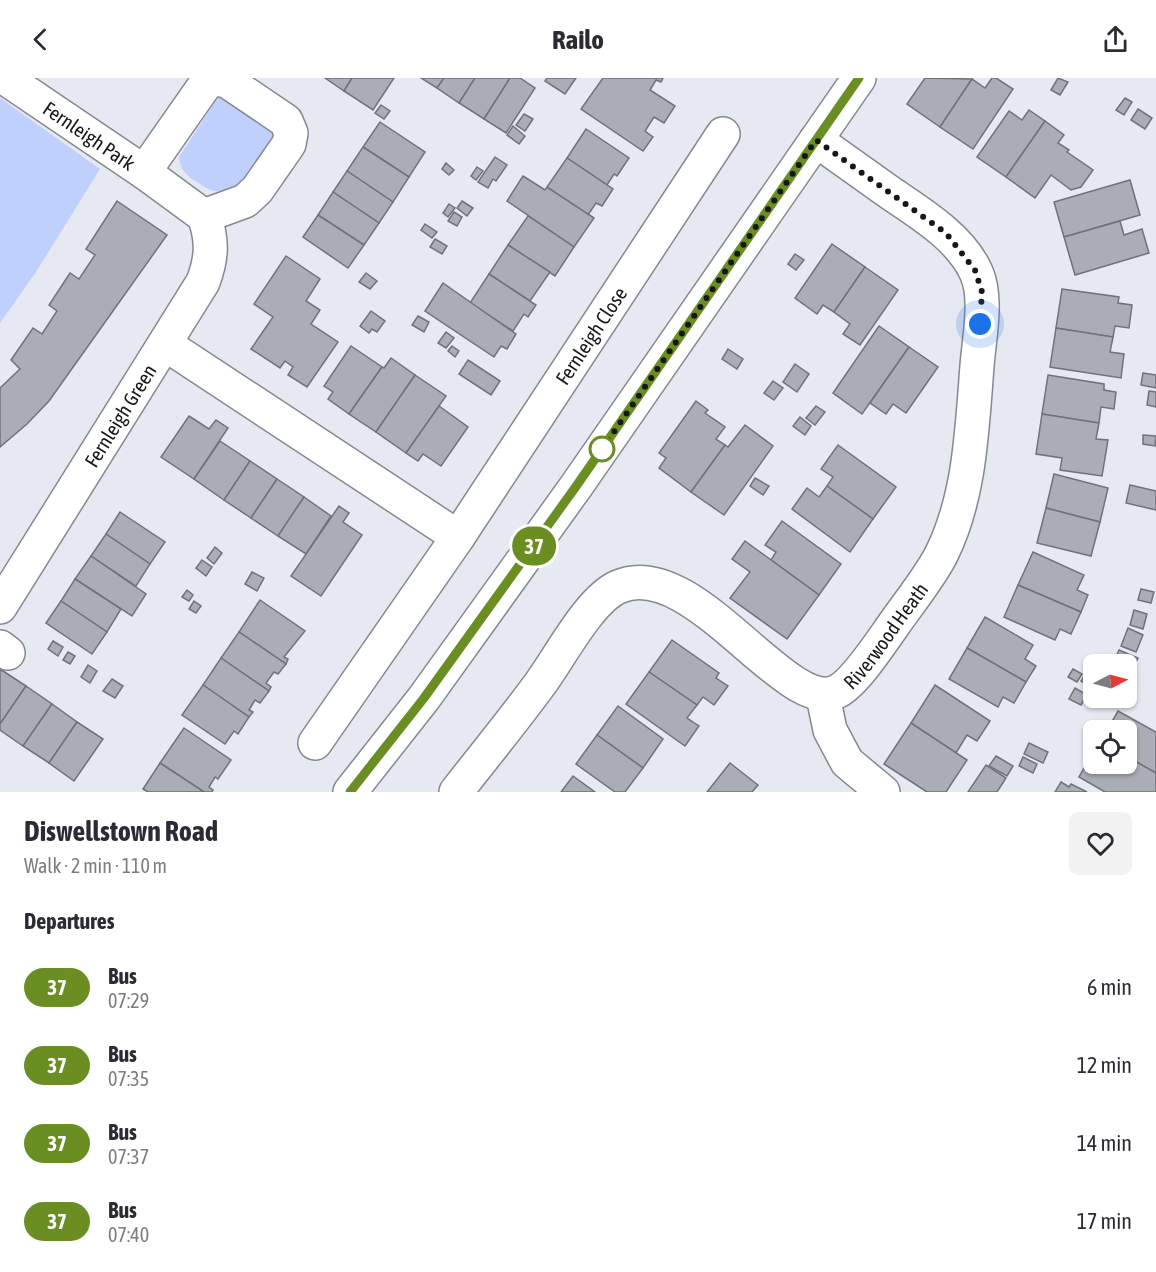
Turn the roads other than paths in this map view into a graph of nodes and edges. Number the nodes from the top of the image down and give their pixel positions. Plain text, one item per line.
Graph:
1 (5, 78) edge
2 (859, 78) edge
3 (723, 134) dead end
4 (816, 140) junction
5 (144, 172) junction
6 (204, 216) junction
7 (165, 344) junction
8 (458, 537) junction
9 (0, 607) edge
10 (823, 696) junction
11 (315, 742) dead end
12 (350, 792) edge
13 (456, 792) edge
14 (884, 792) edge

1 - 5 street, Fernleigh Park
2 - 4 street
3 - 8 street, Fernleigh Close
4 - 10 street, Riverwood Heath
4 - 12 street
5 - 6 street, Fernleigh Park
5 - 6 street, Fernleigh Park
6 - 7 street, Fernleigh Green
7 - 8 street
7 - 9 street, Fernleigh Green
8 - 11 street, Fernleigh Close
10 - 13 street, Riverwood Heath
10 - 14 street

